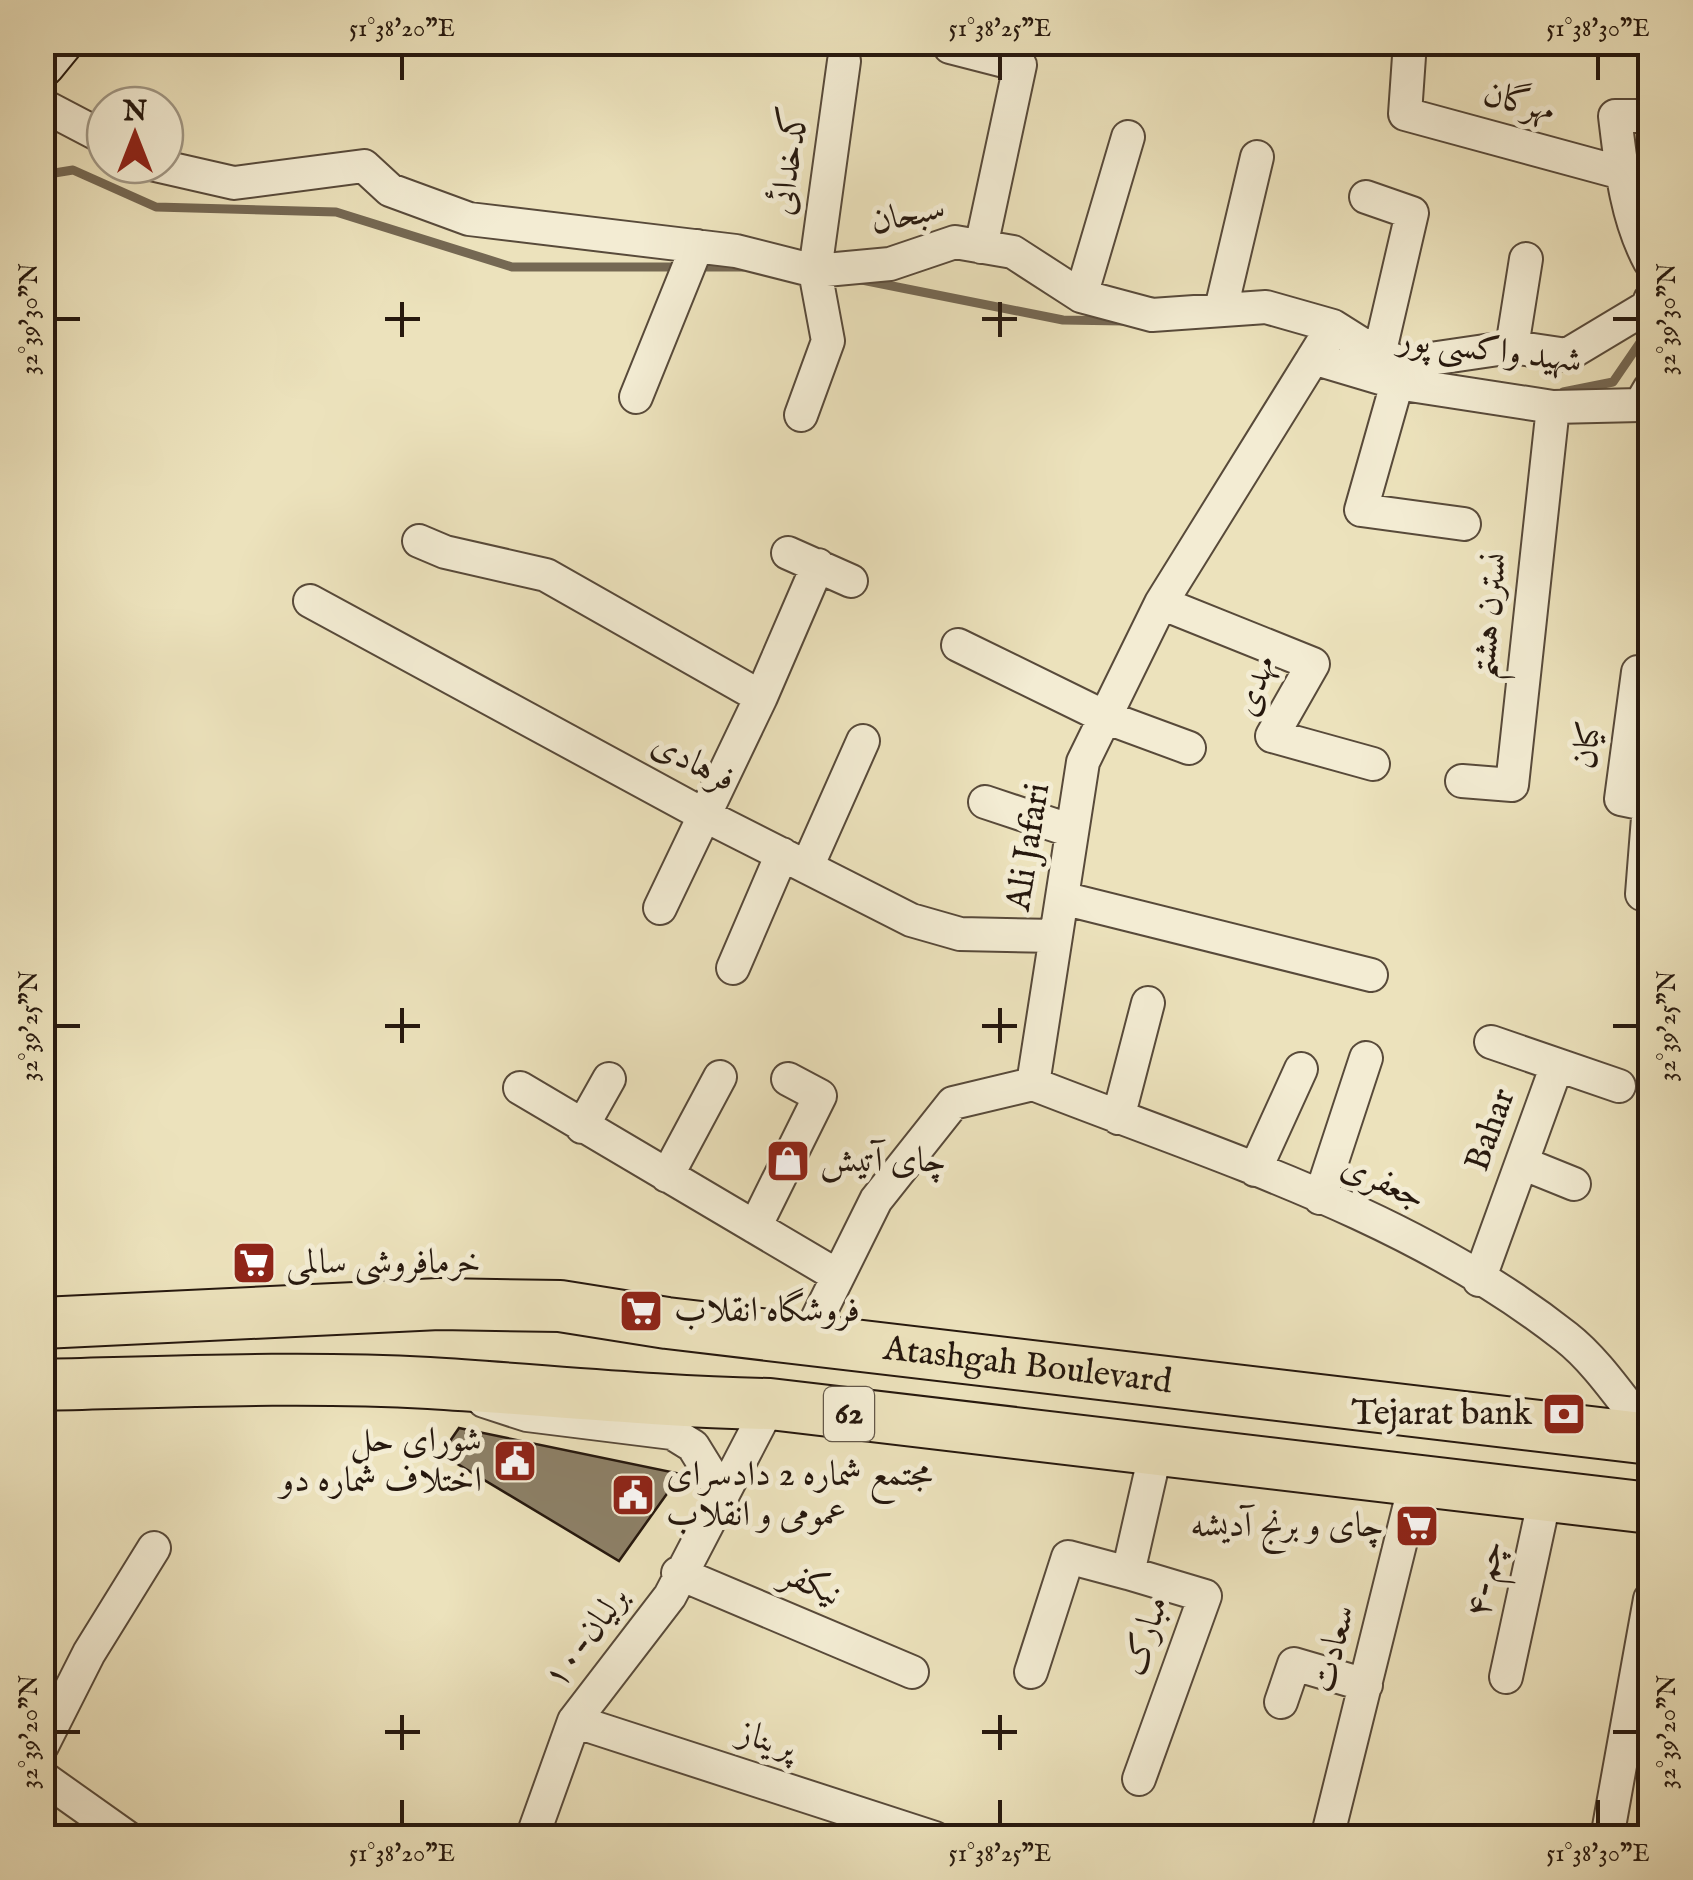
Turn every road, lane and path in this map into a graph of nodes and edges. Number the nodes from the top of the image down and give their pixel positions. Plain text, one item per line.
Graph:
1 (60, 42) edge
2 (1410, 42) edge
3 (950, 47) dead end
4 (844, 61) dead end
5 (42, 64) edge
6 (42, 105) edge
7 (1650, 116) edge
8 (85, 128) edge
9 (1128, 137) dead end
10 (1258, 157) dead end
11 (185, 172) edge
12 (1622, 173) junction
13 (1366, 197) dead end
14 (698, 246) junction
15 (981, 246) junction
16 (1526, 259) dead end
17 (1650, 262) edge
18 (816, 271) junction
19 (1082, 296) junction
20 (1650, 300) edge
21 (1221, 309) junction
22 (1333, 326) junction
23 (1512, 347) junction
24 (1313, 358) junction
25 (1388, 369) junction
26 (1650, 388) edge
27 (636, 397) dead end
28 (1553, 407) junction
29 (801, 415) dead end
30 (1464, 524) dead end
31 (420, 541) dead end
32 (851, 581) dead end
33 (310, 601) dead end
34 (1162, 603) junction
35 (958, 646) dead end
36 (1638, 672) dead end
37 (761, 697) junction
38 (1105, 717) junction
39 (863, 741) dead end
40 (1190, 748) dead end
41 (1373, 764) dead end
42 (1462, 781) dead end
43 (985, 802) dead end
44 (1650, 805) edge
45 (706, 816) junction
46 (1072, 831) junction
47 (794, 861) junction
48 (1642, 894) dead end
49 (1062, 898) junction
50 (660, 908) dead end
51 (1056, 936) junction
52 (733, 968) dead end
53 (1370, 975) dead end
54 (1148, 1003) dead end
55 (1491, 1042) dead end
56 (1366, 1058) dead end
57 (1557, 1065) junction
58 (1301, 1069) dead end
59 (720, 1077) dead end
60 (609, 1080) dead end
61 (788, 1080) dead end
62 (1033, 1084) junction
63 (1619, 1086) dead end
64 (520, 1088) dead end
65 (1118, 1118) junction
66 (582, 1127) junction
67 (1522, 1163) junction
68 (1255, 1170) junction
69 (667, 1176) junction
70 (1574, 1184) dead end
71 (1320, 1198) junction
72 (755, 1227) junction
73 (838, 1276) junction
74 (1479, 1280) junction
75 (42, 1323) edge
76 (667, 1323) junction
77 (807, 1339) junction
78 (428, 1383) junction
79 (42, 1384) edge
80 (650, 1402) junction
81 (770, 1404) junction
82 (1650, 1436) edge
83 (1156, 1450) junction
84 (1416, 1480) junction
85 (722, 1493) junction
86 (1545, 1497) junction
87 (1650, 1508) edge
88 (154, 1548) dead end
89 (678, 1573) junction
90 (1128, 1574) junction
91 (1650, 1599) edge
92 (912, 1672) dead end
93 (1030, 1672) dead end
94 (1506, 1677) dead end
95 (1366, 1685) junction
96 (1281, 1702) dead end
97 (574, 1721) junction
98 (42, 1746) edge
99 (42, 1777) edge
100 (1138, 1779) dead end
101 (128, 1838) edge
102 (532, 1838) edge
103 (935, 1838) edge
104 (1327, 1838) edge
105 (1607, 1838) edge

1 - 5 main road
2 - 12 street, مهرگان
3 - 15 street
4 - 18 street, کدخدائی
6 - 8 street
7 - 12 street
9 - 19 street
10 - 21 street
11 - 14 street, سبحان
12 - 17 street
13 - 25 street
14 - 18 street, سبحان
14 - 27 street
15 - 18 street, سبحان
15 - 19 street, سبحان
16 - 23 street
18 - 29 street, کدخدائی
19 - 21 street, سبحان
20 - 23 street
21 - 22 street, سبحان
22 - 24 street, Ali Jafari
22 - 25 street, سبحان
23 - 25 street
24 - 25 street, شهید واکسی پور
24 - 34 street, Ali Jafari
25 - 28 street, شهید واکسی پور
25 - 30 street
26 - 28 street, شهید واکسی پور
28 - 42 street, نسترن هشتم
31 - 37 street
32 - 37 street
33 - 45 street, فرهادی
34 - 38 street, Ali Jafari
34 - 41 street, مهدی
35 - 38 street
36 - 44 street, کیان
37 - 45 street
38 - 40 street
38 - 46 street, Ali Jafari
39 - 47 street
43 - 46 street
44 - 48 street
45 - 47 street, فرهادی
45 - 50 street
46 - 49 street, Ali Jafari
47 - 51 street, فرهادی
47 - 52 street
49 - 51 street, Ali Jafari
49 - 53 street
51 - 62 street, Ali Jafari
54 - 65 street
55 - 57 street, Bahar
56 - 71 street
57 - 63 street, Bahar
57 - 67 street, Bahar
58 - 68 street
59 - 69 street
60 - 66 street
61 - 72 street
62 - 65 street, جعفری
62 - 73 street
64 - 66 street
65 - 68 street, جعفری
66 - 69 street
67 - 70 street
67 - 74 street, Bahar
68 - 71 street, جعفری
69 - 72 street
71 - 74 street, جعفری
72 - 73 street
73 - 77 street
74 - 82 street, جعفری
75 - 76 main road, Atashgah Boulevard / 62
76 - 77 main road, Atashgah Boulevard / 62
76 - 80 main road
77 - 82 main road, Atashgah Boulevard / 62
78 - 79 main road, Atashgah Boulevard / 62
78 - 80 main road, Atashgah Boulevard / 62
78 - 85 street
80 - 81 main road, Atashgah Boulevard / 62
81 - 83 main road, Atashgah Boulevard / 62
81 - 85 street, ۱۰-برلیان
83 - 84 main road, Atashgah Boulevard / 62
83 - 90 street, مبارک
84 - 86 main road, Atashgah Boulevard / 62
84 - 95 street, سعادت
85 - 89 street, ۱۰-برلیان
86 - 87 main road, Atashgah Boulevard / 62
86 - 94 street, ۴-چم
88 - 98 street
89 - 92 street, نیکفر
89 - 97 street, ۱۰-برلیان
90 - 93 street
90 - 100 street, مبارک
91 - 105 street
95 - 96 street
95 - 104 street, سعادت
97 - 102 street, ۱۰-برلیان
97 - 103 street, پریناز
99 - 101 street

